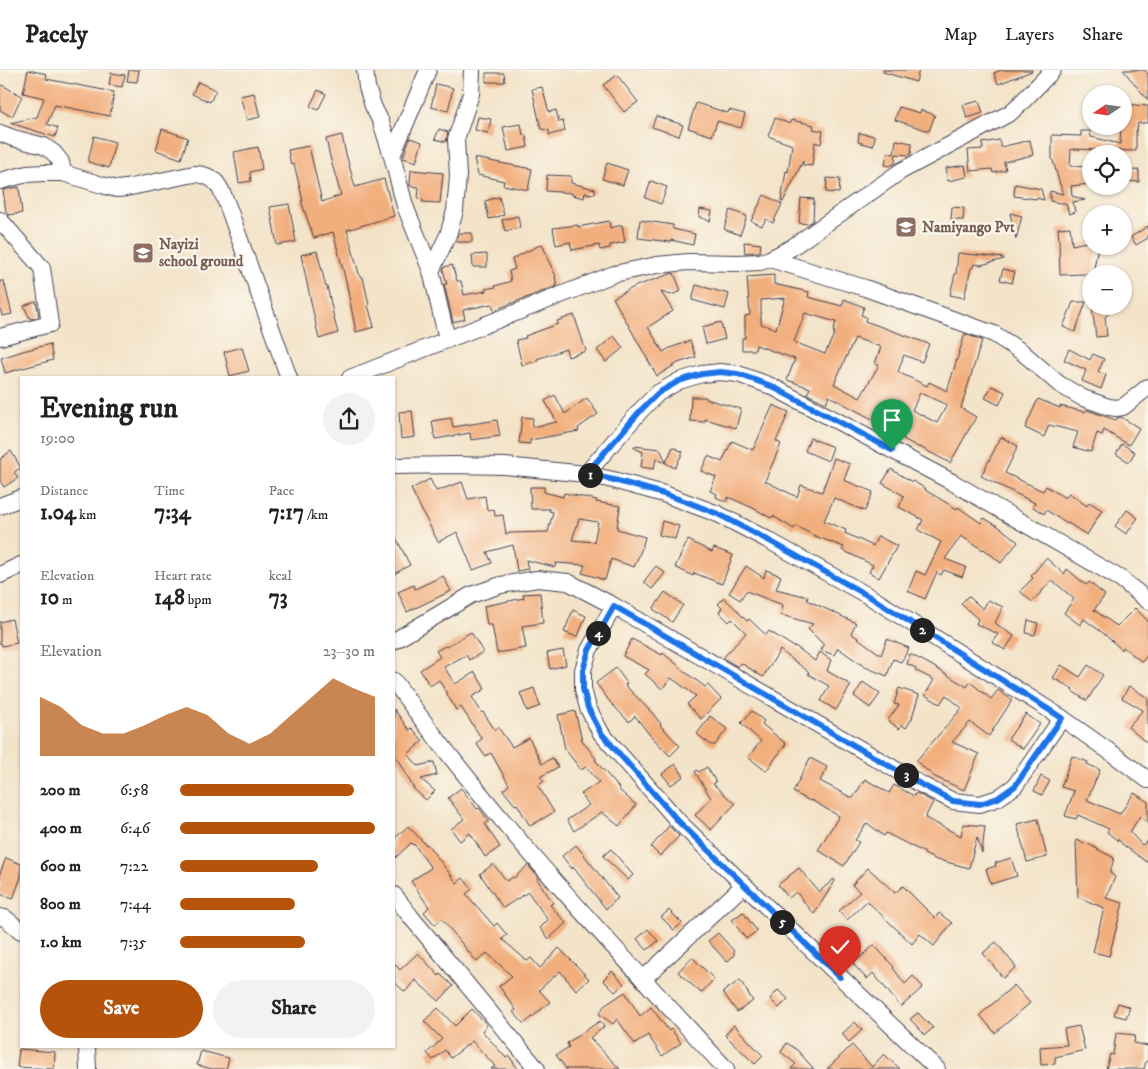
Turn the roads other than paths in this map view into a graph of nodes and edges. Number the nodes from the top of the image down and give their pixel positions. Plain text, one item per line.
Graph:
1 (365, 70) edge
2 (428, 70) edge
3 (472, 70) edge
4 (1053, 70) edge
5 (0, 132) edge
6 (392, 156) junction
7 (63, 173) junction
8 (0, 181) edge
9 (0, 220) edge
10 (770, 259) junction
11 (431, 271) junction
12 (0, 337) edge
13 (447, 339) junction
14 (288, 376) edge
15 (360, 376) edge
16 (1148, 387) edge
17 (395, 466) edge
18 (586, 474) junction
19 (20, 498) edge
20 (0, 506) edge
21 (20, 565) edge
22 (0, 575) edge
23 (1148, 601) edge
24 (614, 606) junction
25 (395, 640) edge
26 (395, 681) edge
27 (1062, 718) junction
28 (1148, 780) edge
29 (744, 885) junction
30 (395, 896) edge
31 (0, 917) edge
32 (20, 930) edge
33 (643, 979) junction
34 (87, 1048) edge
35 (88, 1069) edge
36 (537, 1069) edge
37 (726, 1069) edge
38 (937, 1069) edge

1 - 6 street
2 - 6 street
3 - 11 street
4 - 10 street
5 - 7 street
6 - 11 street
7 - 8 street
7 - 14 street
9 - 12 street
10 - 13 street
10 - 16 street
11 - 13 street
13 - 15 street
17 - 18 street
18 - 23 street
18 - 27 street
19 - 20 street
21 - 22 street
24 - 25 street
24 - 27 street
24 - 29 street
26 - 33 street
27 - 28 street
29 - 33 street
29 - 38 street
30 - 36 street
31 - 32 street
33 - 37 street
34 - 35 street

